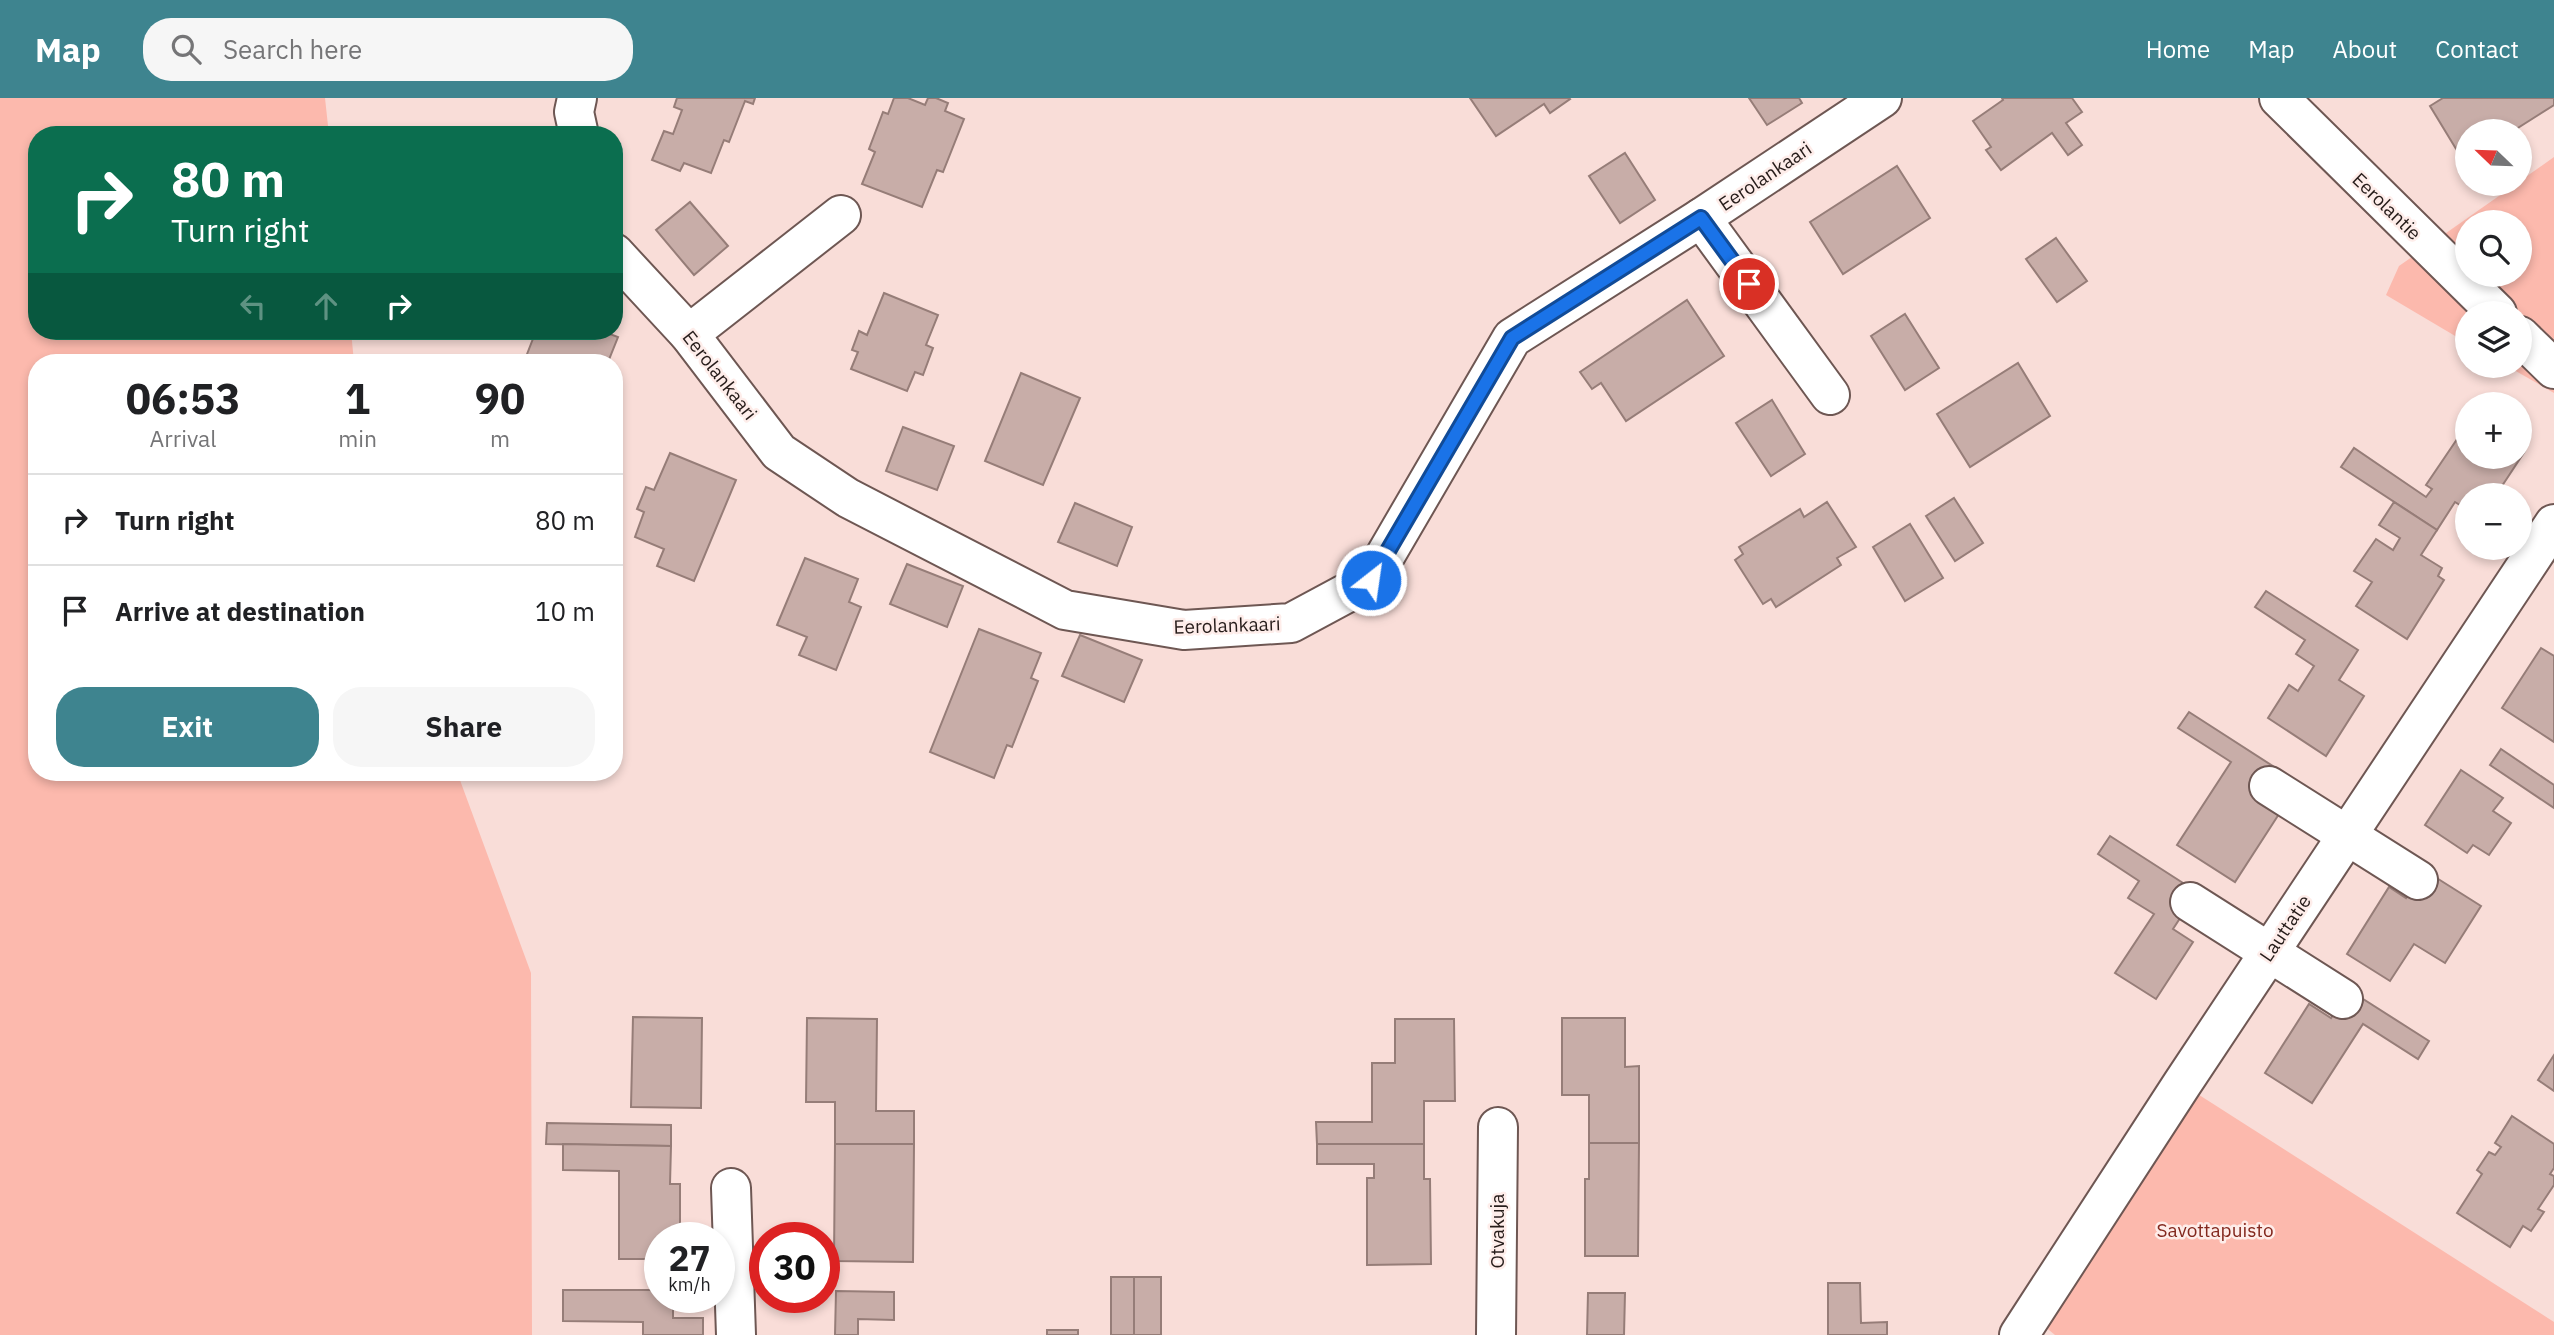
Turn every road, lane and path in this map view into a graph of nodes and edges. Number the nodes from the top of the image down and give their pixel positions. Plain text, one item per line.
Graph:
1 (577, 98) edge
2 (2279, 98) edge
3 (1873, 101) edge
4 (577, 126) edge
5 (841, 215) dead end
6 (1701, 218) junction
7 (623, 263) edge
8 (2485, 301) edge
9 (689, 334) junction
10 (2532, 348) edge
11 (2554, 369) edge
12 (1830, 396) dead end
13 (2554, 524) edge
14 (2269, 786) dead end
15 (2347, 836) junction
16 (2418, 880) dead end
17 (2190, 902) dead end
18 (2269, 953) junction
19 (2343, 999) dead end
20 (1498, 1127) dead end
21 (731, 1188) dead end
22 (736, 1335) edge
23 (1496, 1335) edge
24 (2019, 1335) edge

1 - 4 street
2 - 8 street, Eerolantie
3 - 6 street, Eerolankaari
5 - 9 street
6 - 9 street, Eerolankaari
6 - 12 street
7 - 9 street, Eerolankaari
10 - 11 street
13 - 15 street, Lauttatie
14 - 15 street
15 - 16 street
15 - 18 street, Lauttatie
17 - 18 street
18 - 19 street
18 - 24 street, Lauttatie
20 - 23 street, Otvakuja
21 - 22 street

